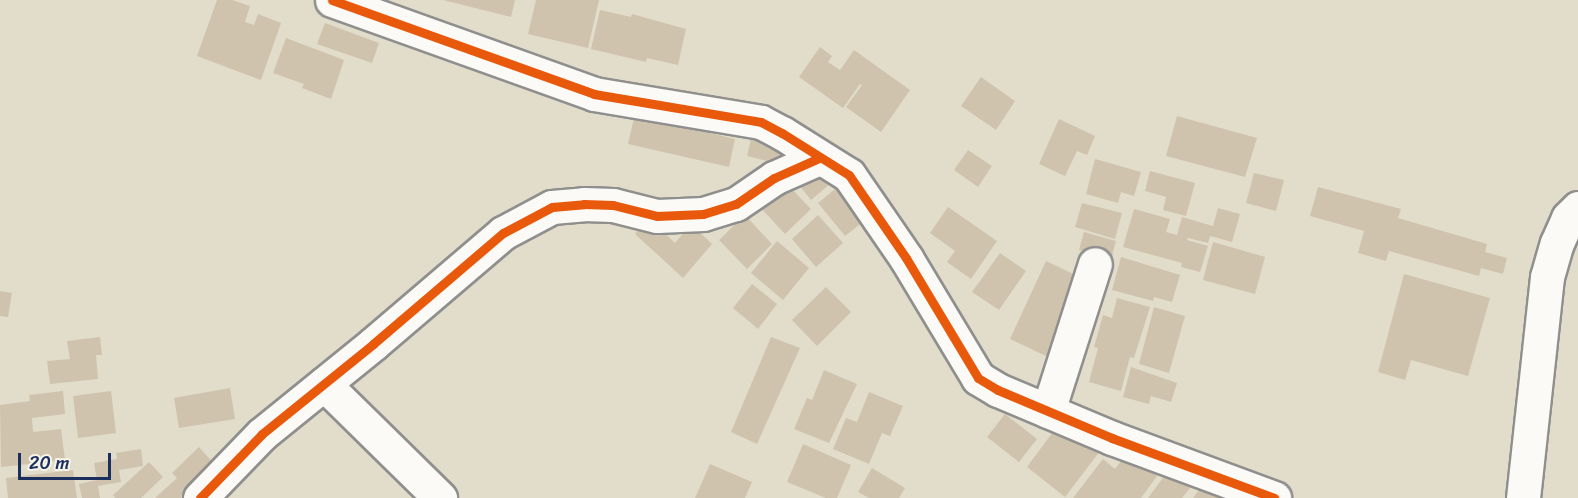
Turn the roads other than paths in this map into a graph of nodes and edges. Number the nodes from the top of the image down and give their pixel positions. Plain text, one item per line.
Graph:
1 (332, 0) edge
2 (819, 158) junction
3 (1578, 208) edge
4 (1095, 264) dead end
5 (324, 384) junction
6 (1048, 411) junction
7 (200, 498) edge
8 (440, 498) edge
9 (1274, 498) edge
10 (1523, 498) edge

1 - 2 street
2 - 5 street
2 - 6 street
3 - 10 street
4 - 6 street
5 - 7 street
5 - 8 street
6 - 9 street

